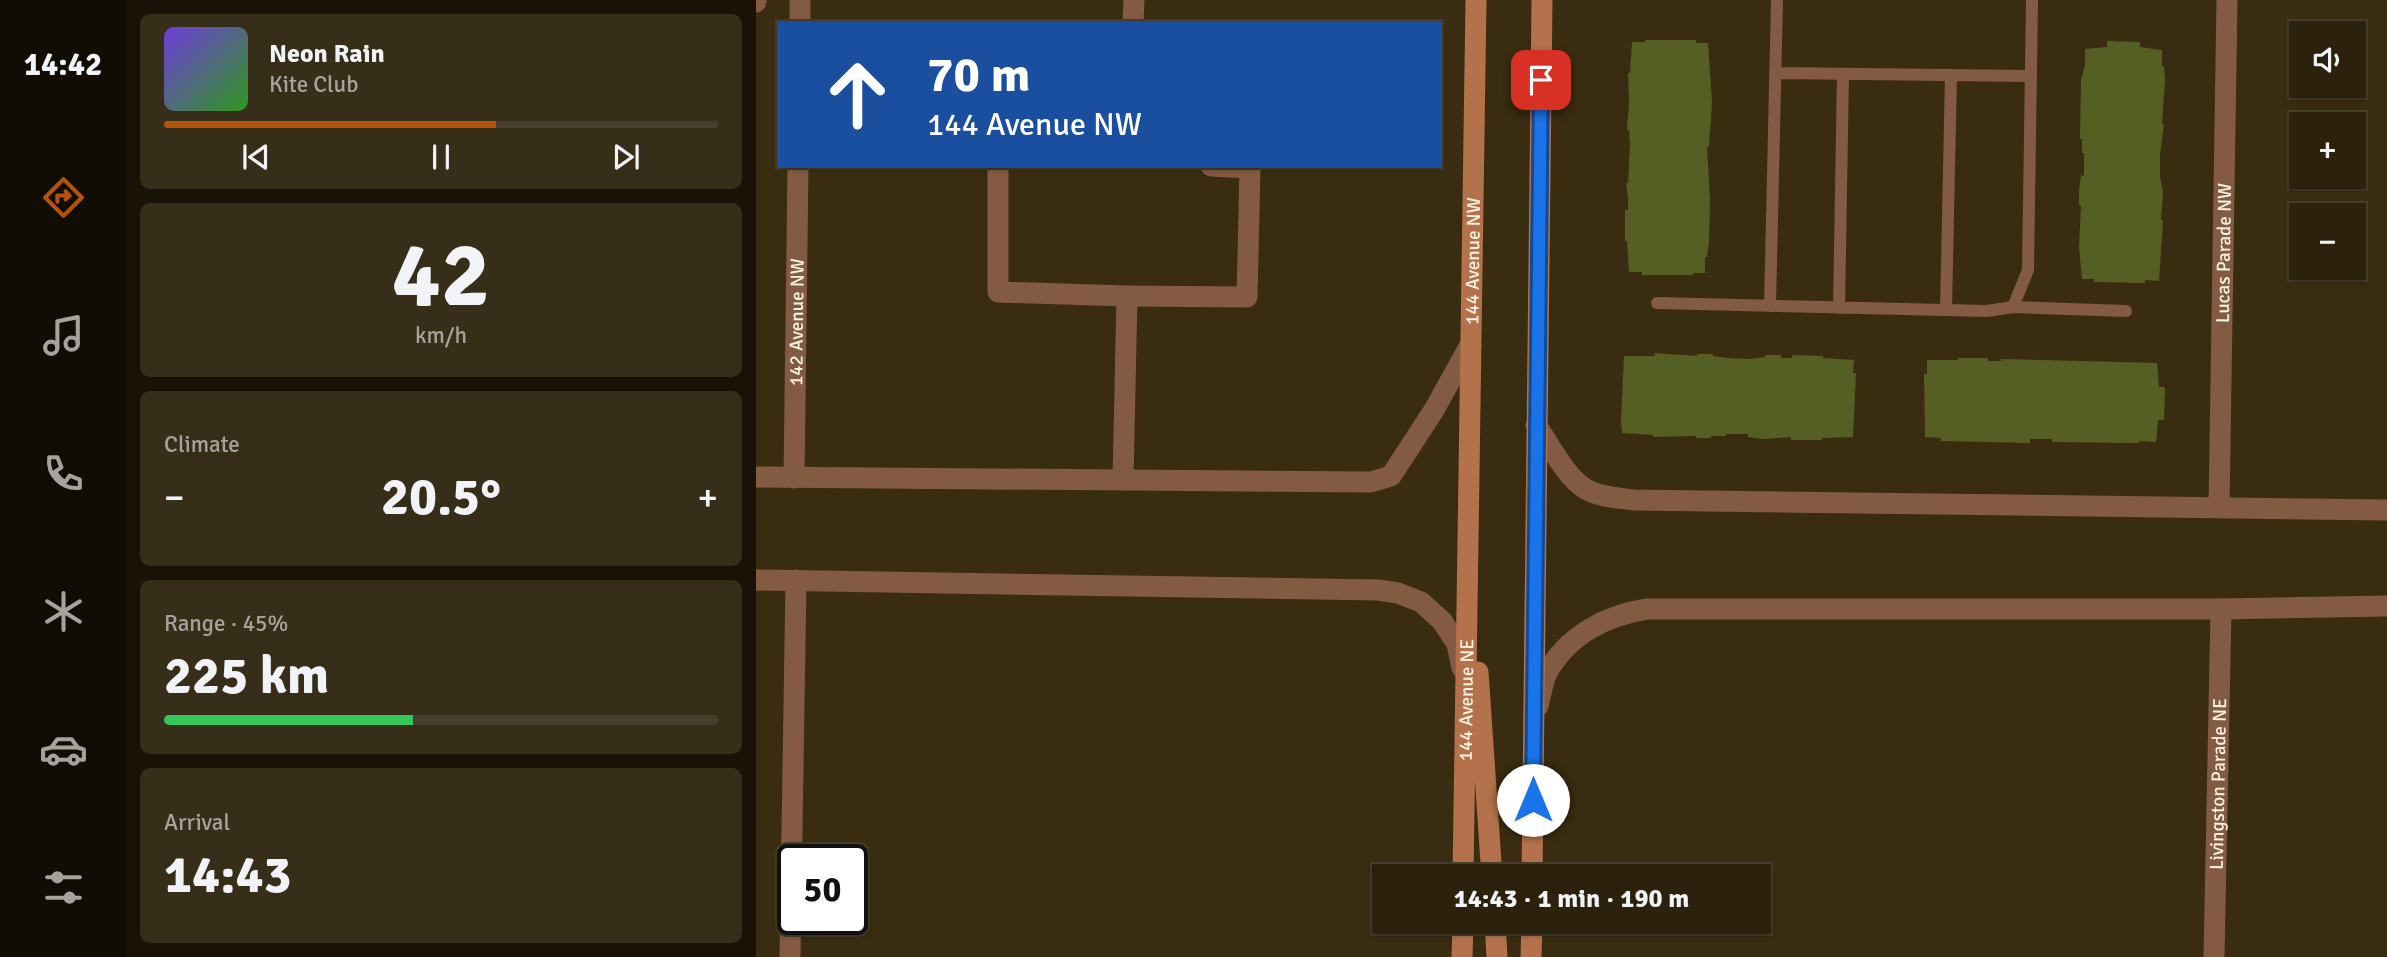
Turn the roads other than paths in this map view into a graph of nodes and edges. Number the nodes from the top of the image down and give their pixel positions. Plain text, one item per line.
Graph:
1 (800, 0) edge
2 (1133, 0) edge
3 (1476, 0) edge
4 (1542, 0) edge
5 (1777, 0) edge
6 (2032, 0) edge
7 (2227, 0) edge
8 (800, 21) edge
9 (1133, 21) edge
10 (1775, 73) junction
11 (1843, 74) junction
12 (1951, 75) junction
13 (2031, 76) junction
14 (798, 168) edge
15 (998, 168) edge
16 (1250, 168) edge
17 (1127, 296) junction
18 (1657, 303) dead end
19 (1770, 306) junction
20 (2013, 307) junction
21 (1839, 308) junction
22 (1946, 310) junction
23 (2126, 311) dead end
24 (1471, 345) junction
25 (1536, 425) junction
26 (756, 477) edge
27 (793, 478) junction
28 (1123, 480) junction
29 (2219, 506) junction
30 (2387, 510) edge
31 (1467, 523) junction
32 (756, 580) edge
33 (796, 580) junction
34 (2387, 606) edge
35 (2221, 610) junction
36 (1465, 688) junction
37 (1533, 724) junction
38 (1463, 864) edge
39 (1491, 864) edge
40 (1532, 864) edge
41 (1462, 934) edge
42 (1496, 934) edge
43 (1532, 934) edge
44 (790, 957) edge
45 (1462, 957) edge
46 (1497, 957) edge
47 (1531, 957) edge
48 (2214, 957) edge

1 - 8 street
2 - 9 street
3 - 24 main road, 144 Avenue NW
4 - 25 main road
5 - 10 lane
6 - 13 lane
7 - 29 street, Lucas Parade NW
10 - 11 lane
10 - 19 lane
11 - 12 lane
11 - 21 lane
12 - 13 lane
12 - 22 lane
13 - 20 lane
14 - 27 street, 142 Avenue NW
15 - 17 street
16 - 17 street
17 - 28 street
18 - 19 lane
19 - 21 lane
20 - 22 lane
20 - 23 lane
21 - 22 lane
24 - 28 street
24 - 31 main road, 144 Avenue NW
25 - 29 street
25 - 37 main road
26 - 27 street
27 - 28 street
29 - 30 street
31 - 36 main road, 144 Avenue NE
31 - 39 main road
32 - 33 street
33 - 36 street
33 - 44 street
34 - 35 street
35 - 37 street
35 - 48 street, Livingston Parade NE
36 - 38 main road, 144 Avenue NE
37 - 40 main road
41 - 45 main road
42 - 46 main road
43 - 47 main road

